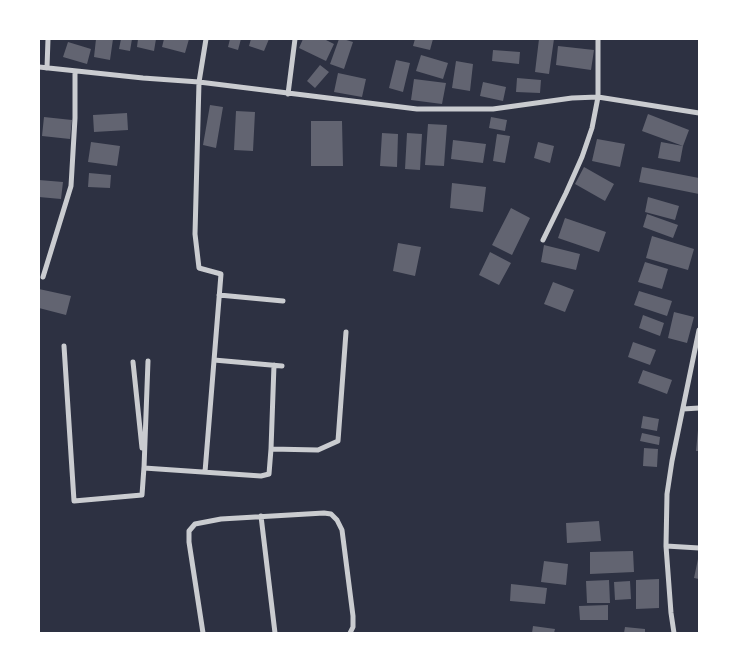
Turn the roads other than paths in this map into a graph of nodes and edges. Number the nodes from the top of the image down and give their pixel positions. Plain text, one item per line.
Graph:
1 (48, 39) edge
2 (206, 39) edge
3 (295, 39) edge
4 (598, 39) edge
5 (39, 67) edge
6 (47, 68) junction
7 (75, 71) junction
8 (199, 82) junction
9 (288, 94) junction
10 (598, 97) junction
11 (699, 114) edge
12 (543, 240) dead end
13 (43, 277) dead end
14 (219, 296) junction
15 (284, 301) dead end
16 (699, 330) edge
17 (346, 332) dead end
18 (64, 346) dead end
19 (214, 360) junction
20 (148, 361) dead end
21 (133, 362) dead end
22 (274, 365) junction
23 (282, 366) dead end
24 (683, 408) junction
25 (699, 408) edge
26 (270, 449) junction
27 (144, 468) junction
28 (205, 472) junction
29 (261, 516) junction
30 (666, 546) junction
31 (699, 548) edge
32 (203, 633) edge
33 (275, 633) edge
34 (350, 633) edge
35 (674, 633) edge

1 - 6 street
2 - 8 street
3 - 9 street
4 - 10 street
5 - 6 street
6 - 7 street
7 - 8 street
7 - 13 street
8 - 9 street
8 - 14 street
9 - 10 street
10 - 11 street
10 - 12 street
14 - 15 street
14 - 19 street
16 - 24 street
17 - 26 street
18 - 27 street
19 - 22 street
19 - 28 street
20 - 27 street
21 - 27 street
22 - 23 street
22 - 26 street
24 - 25 street
24 - 30 street
26 - 28 street
27 - 28 street
29 - 32 street
29 - 33 street
29 - 34 street
30 - 31 street
30 - 35 street

